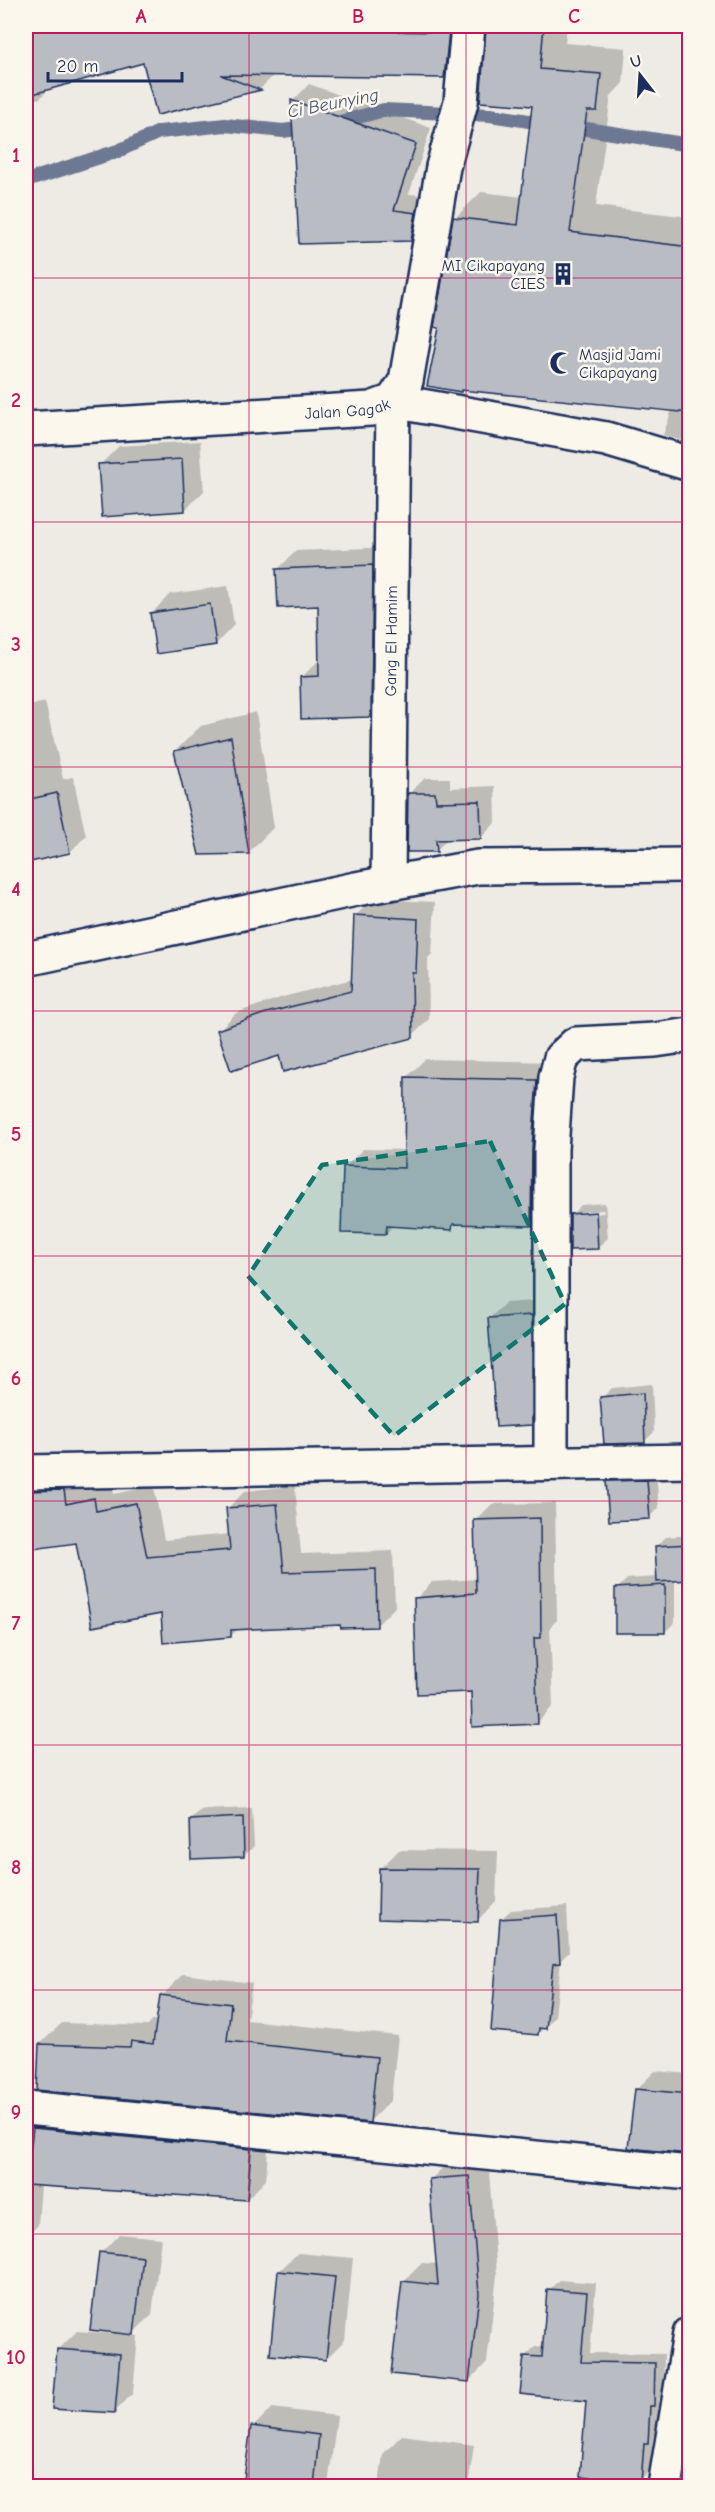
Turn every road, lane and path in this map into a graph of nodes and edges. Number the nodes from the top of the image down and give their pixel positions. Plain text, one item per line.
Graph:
1 (468, 26) edge
2 (393, 401) junction
3 (26, 429) edge
4 (690, 464) edge
5 (690, 865) edge
6 (388, 883) junction
7 (26, 959) edge
8 (690, 1035) edge
9 (690, 1461) edge
10 (551, 1463) junction
11 (26, 1472) edge
12 (26, 2108) edge
13 (690, 2173) edge
14 (690, 2334) edge
15 (665, 2487) edge

1 - 2 street, Jalan Gagak
2 - 3 street, Jalan Gagak
2 - 4 street
2 - 6 street, Gang El Hamim
5 - 6 street
6 - 7 street
8 - 10 street
9 - 10 street
10 - 11 street
12 - 13 street
14 - 15 street

